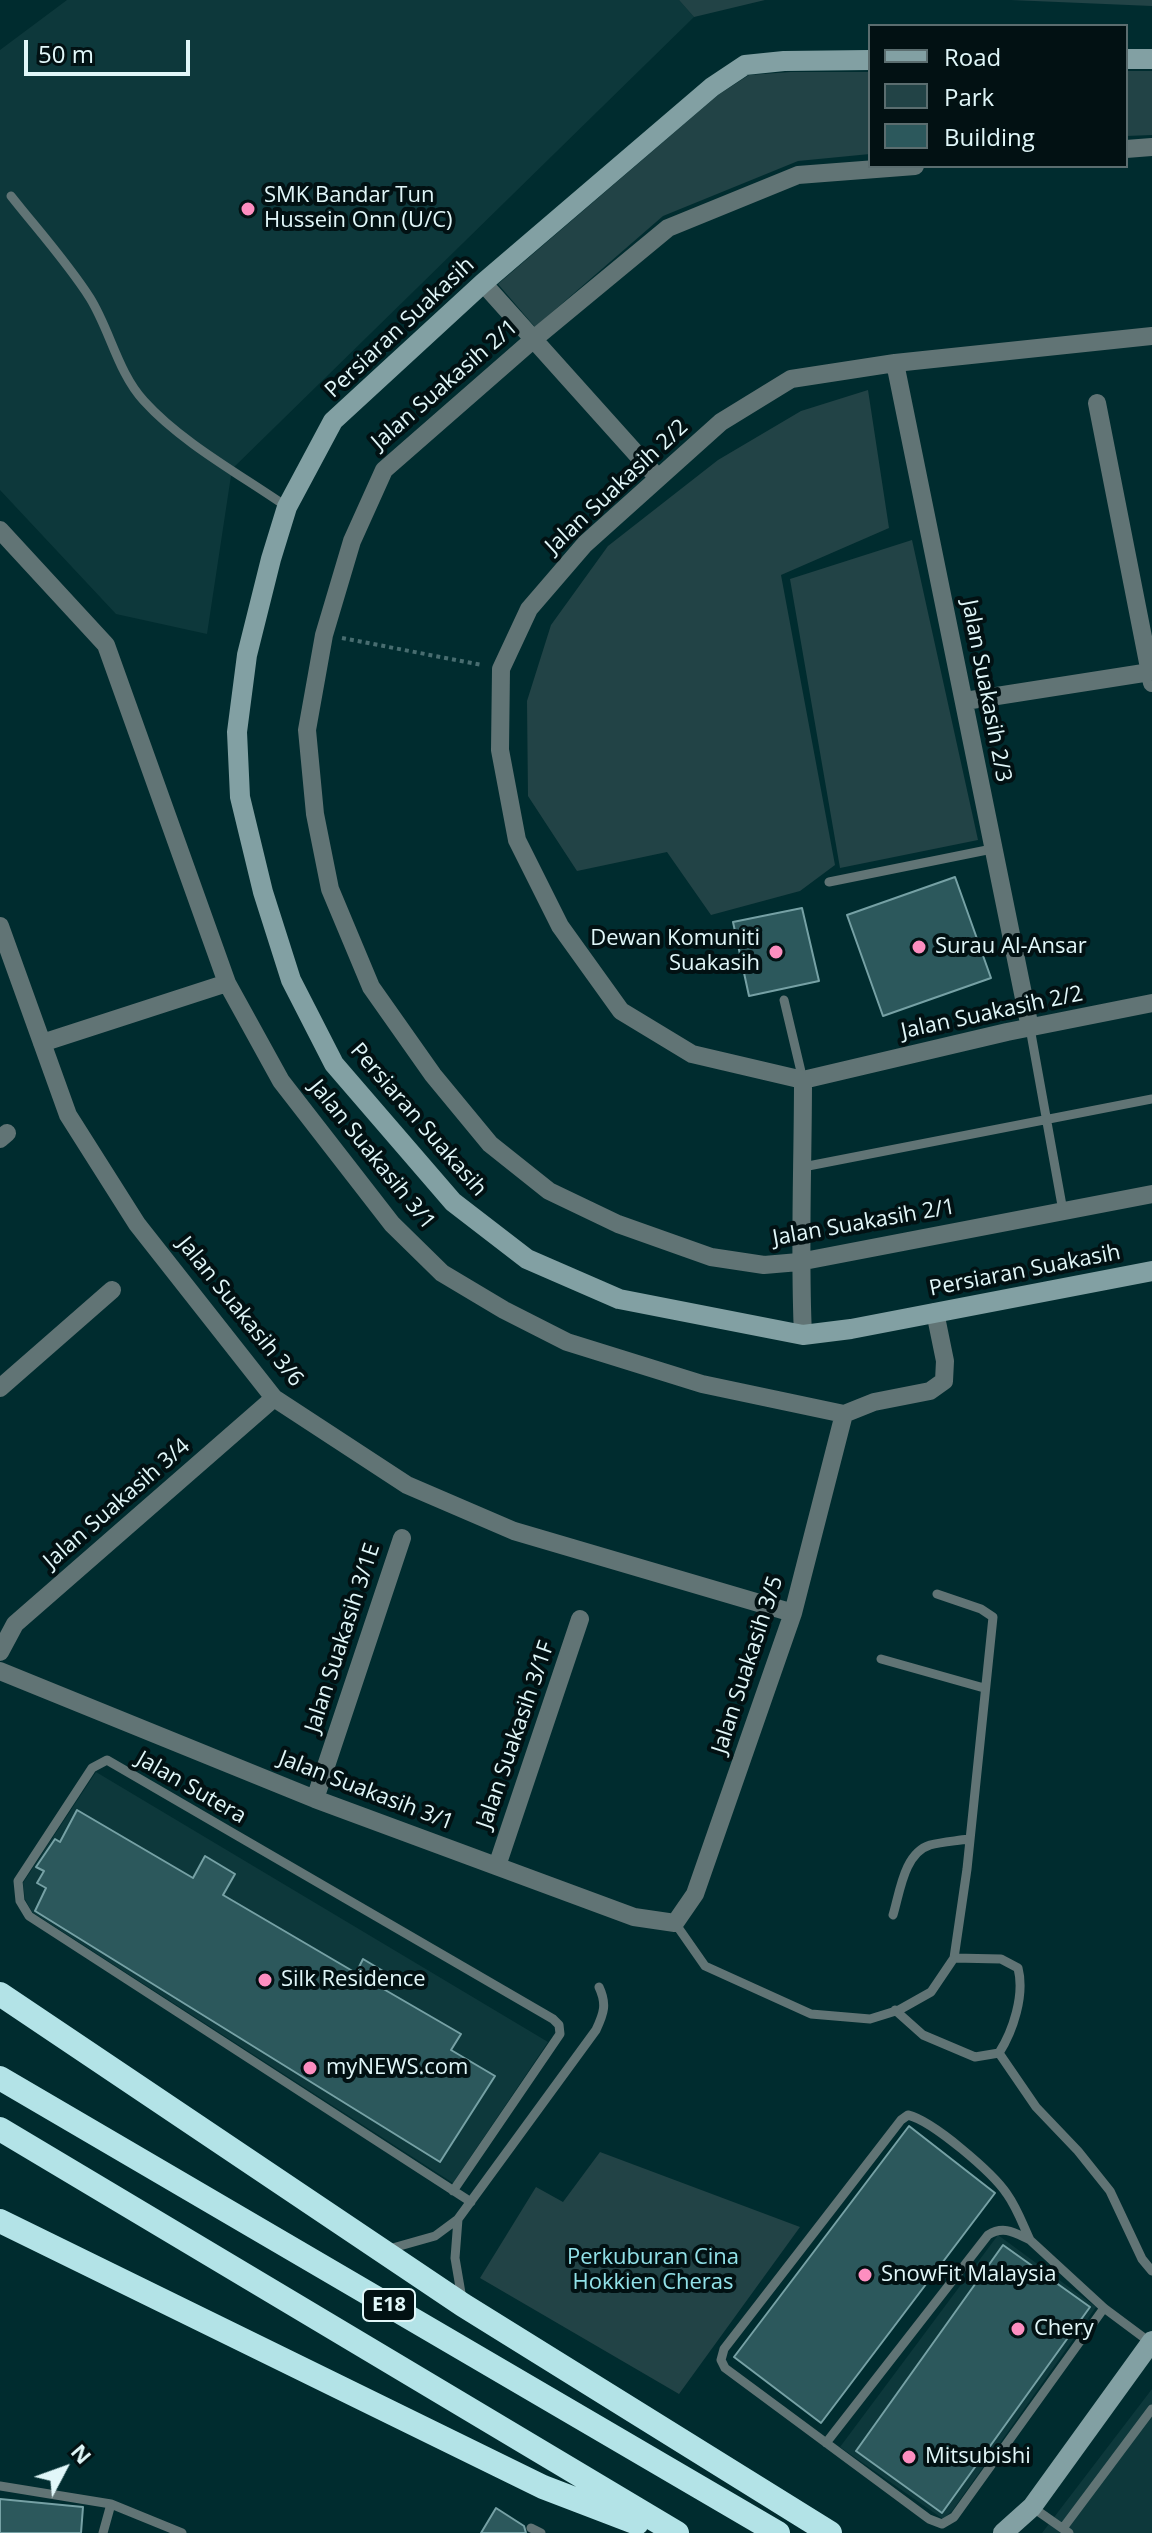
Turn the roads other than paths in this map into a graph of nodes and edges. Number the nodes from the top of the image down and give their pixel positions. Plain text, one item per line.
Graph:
1 (1128, 59) edge
2 (1152, 59) edge
3 (868, 60) edge
4 (1152, 147) edge
5 (1128, 149) edge
6 (889, 168) edge
7 (11, 196) dead end
8 (483, 283) junction
9 (1152, 336) edge
10 (535, 338) junction
11 (895, 363) junction
12 (1097, 403) dead end
13 (658, 478) junction
14 (287, 507) junction
15 (0, 530) edge
16 (1151, 677) edge
17 (965, 701) junction
18 (992, 849) junction
19 (829, 882) dead end
20 (0, 926) edge
21 (227, 983) junction
22 (784, 1000) dead end
23 (1152, 1003) edge
24 (1030, 1028) junction
25 (42, 1043) junction
26 (803, 1080) junction
27 (1152, 1099) edge
28 (1045, 1120) junction
29 (803, 1167) junction
30 (1152, 1194) edge
31 (1063, 1211) junction
32 (799, 1262) junction
33 (1152, 1271) edge
34 (112, 1290) dead end
35 (935, 1312) junction
36 (803, 1335) junction
37 (0, 1388) edge
38 (274, 1398) junction
39 (844, 1414) junction
40 (402, 1538) dead end
41 (937, 1594) dead end
42 (793, 1613) junction
43 (580, 1619) dead end
44 (0, 1652) edge
45 (881, 1659) dead end
46 (0, 1671) edge
47 (984, 1688) junction
48 (315, 1799) junction
49 (968, 1839) junction
50 (497, 1866) junction
51 (893, 1915) dead end
52 (675, 1923) junction
53 (954, 1958) junction
54 (599, 1987) dead end
55 (0, 1994) edge
56 (895, 2010) junction
57 (999, 2053) junction
58 (0, 2078) edge
59 (0, 2129) edge
60 (453, 2191) junction
61 (471, 2202) junction
62 (458, 2219) junction
63 (0, 2221) edge
64 (1030, 2240) junction
65 (382, 2251) junction
66 (1152, 2271) edge
67 (463, 2305) junction
68 (1104, 2308) junction
69 (1151, 2342) edge
70 (1152, 2409) edge
71 (826, 2443) junction
72 (0, 2486) edge
73 (111, 2504) junction
74 (1032, 2507) junction
75 (531, 2528) dead end
76 (1066, 2531) edge
77 (103, 2533) edge
78 (182, 2533) edge
79 (541, 2533) edge
80 (663, 2533) edge
81 (677, 2533) edge
82 (778, 2533) edge
83 (830, 2533) edge
84 (1003, 2533) edge
85 (1022, 2533) edge

1 - 2 street
3 - 8 street, Persiaran Suakasih
4 - 5 street
6 - 10 street, Jalan Suakasih 2/1
7 - 14 lane
8 - 10 street
8 - 14 street, Persiaran Suakasih
9 - 11 street, Jalan Suakasih 2/2
10 - 13 street
10 - 32 street, Jalan Suakasih 2/1
11 - 13 street, Jalan Suakasih 2/2
11 - 17 street, Jalan Suakasih 2/3
12 - 16 street
13 - 26 street, Jalan Suakasih 2/2
14 - 36 street, Persiaran Suakasih
15 - 21 street, Jalan Suakasih 3/1
16 - 17 street
17 - 18 street, Jalan Suakasih 2/3
18 - 19 lane
18 - 24 street, Jalan Suakasih 2/3
20 - 25 street, Jalan Suakasih 3/6
21 - 25 street
21 - 39 street, Jalan Suakasih 3/1
22 - 26 lane
23 - 24 street, Jalan Suakasih 2/2
24 - 26 street, Jalan Suakasih 2/2
24 - 28 lane
25 - 38 street, Jalan Suakasih 3/6
26 - 29 street
27 - 28 lane
28 - 29 lane
28 - 31 lane
29 - 32 street
30 - 31 street, Jalan Suakasih 2/1
31 - 32 street, Jalan Suakasih 2/1
32 - 36 street
33 - 35 street, Persiaran Suakasih
34 - 37 street
35 - 36 street, Persiaran Suakasih
35 - 39 street
38 - 42 street, Jalan Suakasih 3/6
38 - 44 street, Jalan Suakasih 3/4
39 - 42 street, Jalan Suakasih 3/5
40 - 48 street, Jalan Suakasih 3/1E
41 - 47 lane
42 - 52 street, Jalan Suakasih 3/5
43 - 50 street, Jalan Suakasih 3/1F
45 - 47 lane
46 - 48 street, Jalan Suakasih 3/1
47 - 49 lane
48 - 50 street, Jalan Suakasih 3/1
49 - 51 lane
49 - 53 lane
50 - 52 street, Jalan Suakasih 3/1
52 - 56 lane
53 - 56 lane
53 - 57 lane
54 - 61 lane
55 - 65 highway
56 - 57 lane
57 - 66 lane
58 - 82 highway, E18
59 - 81 highway, E18
60 - 60 lane, Jalan Sutera
60 - 61 lane, Jalan Sutera
61 - 62 lane
62 - 65 lane
62 - 67 lane
63 - 80 highway
64 - 68 lane
64 - 71 lane
64 - 71 lane
65 - 67 highway
67 - 83 highway
68 - 69 lane
68 - 71 lane
69 - 74 street
70 - 76 lane
72 - 73 lane
73 - 77 lane
73 - 78 lane
74 - 76 lane
74 - 84 street
74 - 85 street
75 - 79 lane

